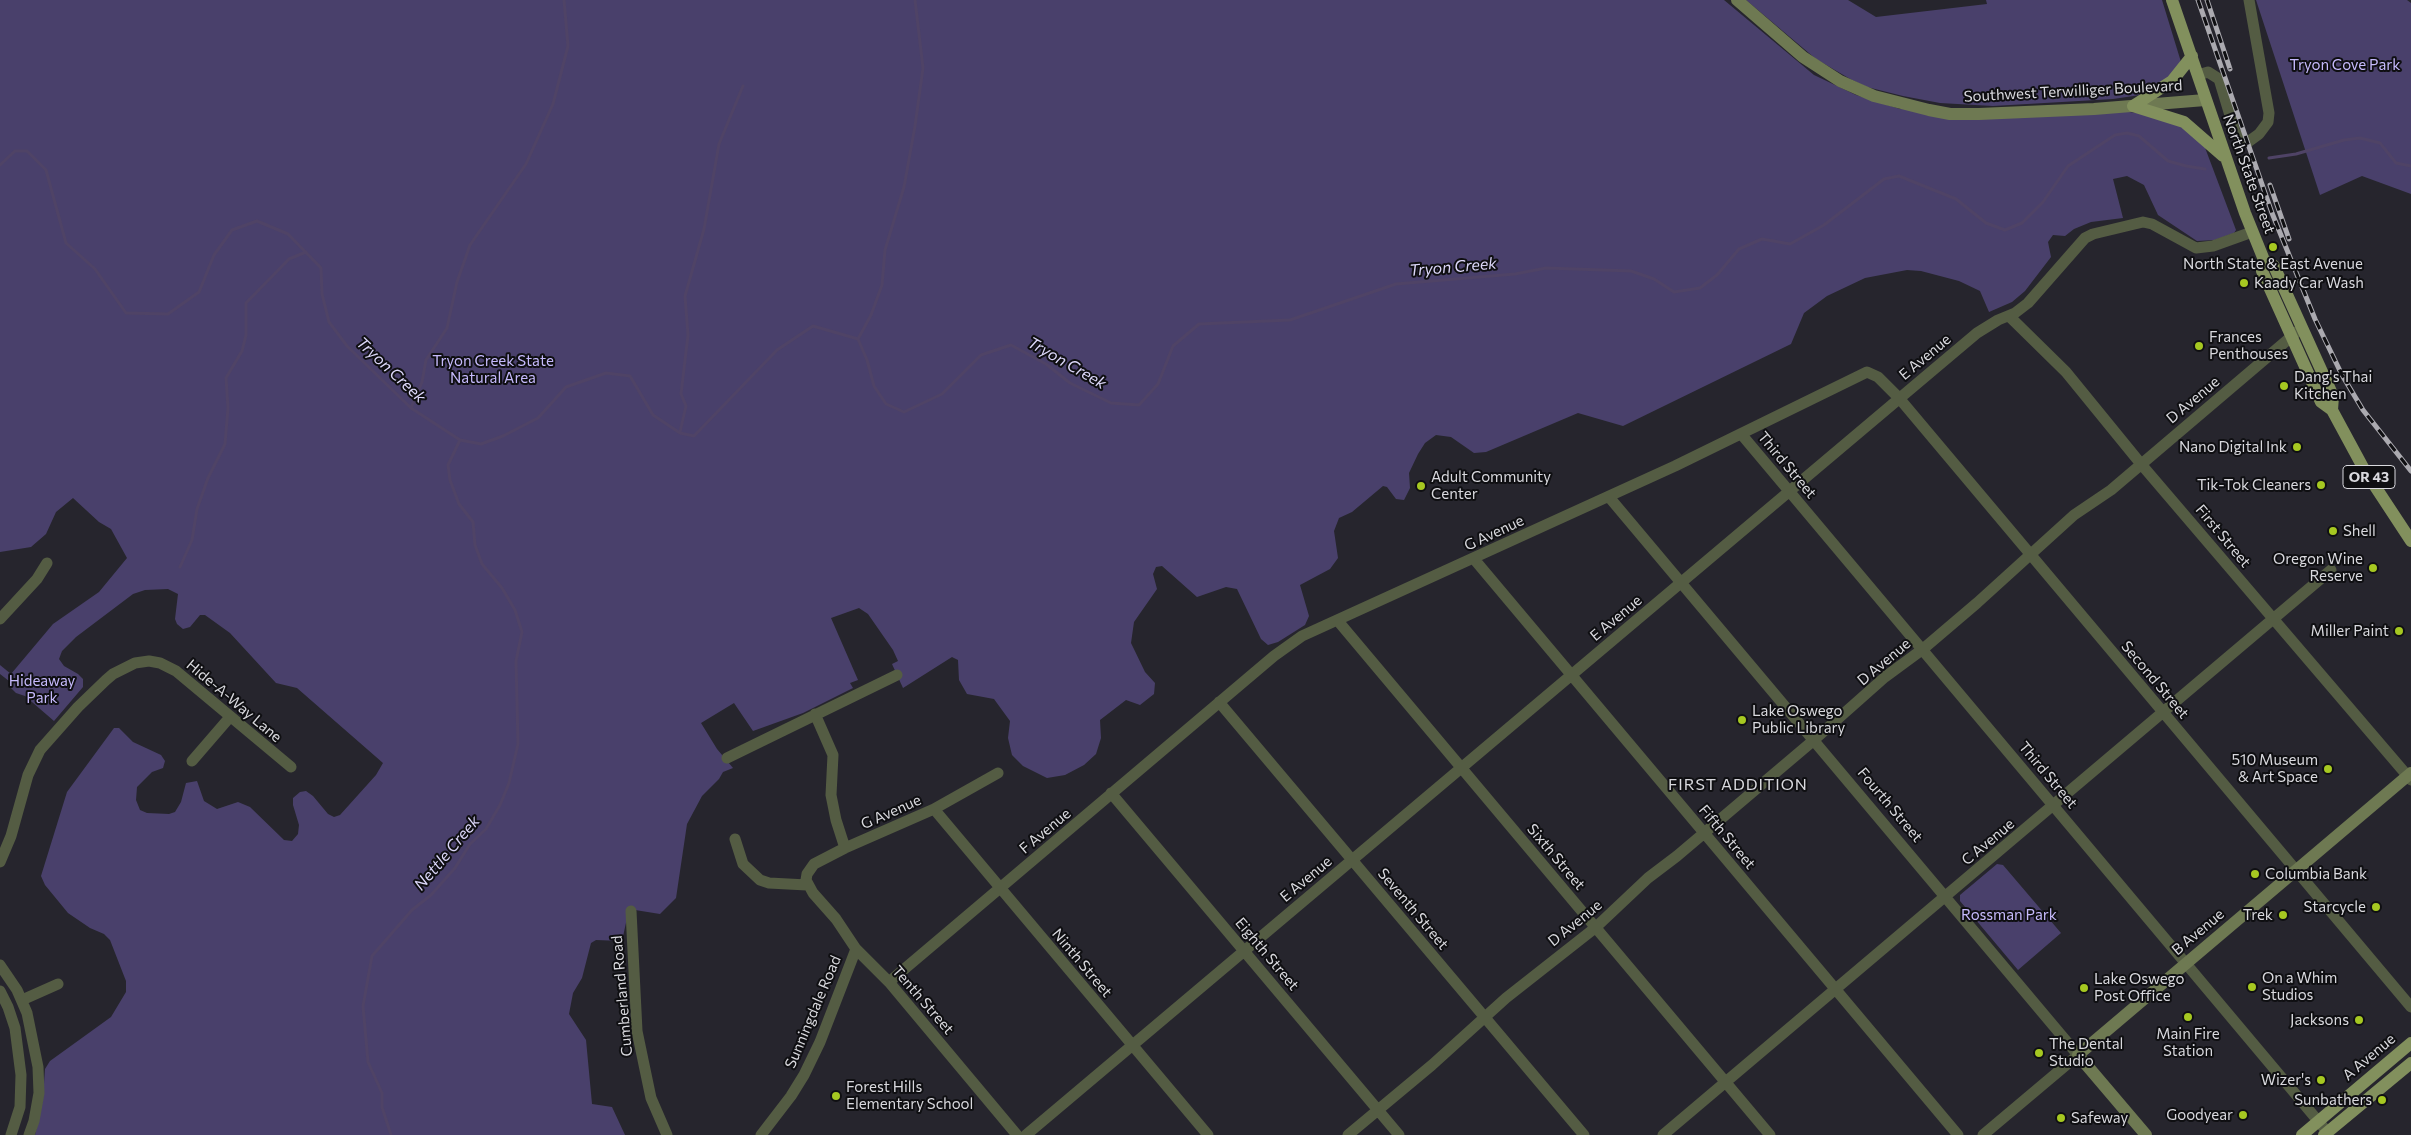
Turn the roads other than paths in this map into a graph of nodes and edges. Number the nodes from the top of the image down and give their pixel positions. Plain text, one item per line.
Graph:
1 (1737, 0) edge
2 (2172, 0) edge
3 (2249, 0) edge
4 (2192, 56) junction
5 (2198, 75) junction
6 (2205, 100) junction
7 (2133, 106) junction
8 (2224, 157) junction
9 (2252, 232) junction
10 (2264, 260) junction
11 (2009, 316) junction
12 (2303, 328) junction
13 (2292, 337) junction
14 (1874, 374) joint
15 (1899, 398) junction
16 (2332, 410) junction
17 (1742, 435) junction
18 (2141, 464) junction
19 (1790, 491) junction
20 (1609, 497) junction
21 (2411, 541) edge
22 (2031, 555) junction
23 (1474, 559) junction
24 (47, 563) dead end
25 (2331, 570) dead end
26 (1681, 582) junction
27 (0, 619) edge
28 (2274, 620) junction
29 (1338, 621) junction
30 (1923, 649) junction
31 (897, 675) dead end
32 (1571, 675) junction
33 (1219, 702) junction
34 (2164, 713) junction
35 (815, 714) junction
36 (230, 717) junction
37 (1814, 740) junction
38 (727, 758) dead end
39 (192, 761) dead end
40 (291, 767) dead end
41 (1461, 768) junction
42 (998, 773) dead end
43 (2410, 776) edge
44 (1111, 793) junction
45 (2054, 805) junction
46 (934, 809) junction
47 (1703, 832) junction
48 (735, 839) dead end
49 (845, 848) junction
50 (1352, 860) junction
51 (0, 862) edge
52 (2296, 871) junction
53 (807, 885) junction
54 (1000, 888) junction
55 (1946, 897) junction
56 (631, 911) dead end
57 (1595, 928) junction
58 (856, 949) junction
59 (1244, 951) junction
60 (2187, 963) junction
61 (0, 966) edge
62 (890, 982) junction
63 (58, 984) dead end
64 (1836, 990) junction
65 (0, 991) edge
66 (22, 1000) junction
67 (2411, 1007) edge
68 (1485, 1017) junction
69 (2411, 1043) edge
70 (1132, 1045) junction
71 (2078, 1055) junction
72 (2411, 1063) edge
73 (1726, 1082) junction
74 (1378, 1110) junction
75 (2319, 1121) junction
76 (2327, 1134) edge
77 (11, 1135) edge
78 (29, 1135) edge
79 (668, 1135) edge
80 (761, 1135) edge
81 (1017, 1135) edge
82 (1026, 1135) edge
83 (1208, 1135) edge
84 (1348, 1135) edge
85 (1399, 1135) edge
86 (1584, 1135) edge
87 (1663, 1135) edge
88 (1770, 1135) edge
89 (1958, 1135) edge
90 (1983, 1135) edge
91 (2146, 1135) edge
92 (2302, 1135) edge

1 - 7 street, Southwest Terwilliger Boulevard
2 - 4 main road, OR 43
3 - 5 street
4 - 5 main road, OR 43
4 - 7 main road
5 - 6 main road, OR 43
6 - 7 street, Southwest Terwilliger Boulevard
6 - 8 main road, North State Street / OR 43
7 - 8 main road
8 - 9 main road, North State Street / OR 43
9 - 10 main road, North State Street / OR 43
9 - 11 street, E Avenue
10 - 12 main road, North State Street / OR 43
10 - 13 main road, North State Street / OR 43
11 - 15 street, E Avenue
11 - 18 street, First Street
12 - 13 street, D Avenue
12 - 16 main road, North State Street / OR 43
13 - 16 main road, North State Street / OR 43
13 - 18 street, D Avenue
14 - 15 street, Second Street
14 - 17 street, G Avenue
15 - 19 street, E Avenue
15 - 22 street, Second Street
16 - 21 main road, North State Street / OR 43
17 - 19 street, Third Street
17 - 20 street, G Avenue
18 - 22 street, D Avenue
18 - 28 street, First Street
19 - 26 street, E Avenue
19 - 30 street, Third Street
20 - 23 street, G Avenue
20 - 26 street, Fourth Street
22 - 30 street, D Avenue
22 - 34 street, Second Street
23 - 29 street, G Avenue
23 - 32 street, Fifth Street
24 - 27 street
25 - 28 street, C Avenue
26 - 32 street, E Avenue
26 - 37 street, Fourth Street
28 - 34 street, C Avenue
28 - 43 street, First Street
29 - 33 street, G Avenue
29 - 41 street, Sixth Street
30 - 37 street, D Avenue
30 - 45 street, Third Street
31 - 35 street
32 - 41 street, E Avenue
32 - 47 street, Fifth Street
33 - 44 street, F Avenue
33 - 50 street, Seventh Street
34 - 45 street, C Avenue
34 - 52 street, Second Street
35 - 38 street
35 - 49 street
36 - 39 street
36 - 40 street, Hide-A-Way Lane
36 - 51 street, Hide-A-Way Lane
37 - 47 street, D Avenue
37 - 55 street, Fourth Street
41 - 50 street, E Avenue
41 - 57 street, Sixth Street
42 - 46 street, G Avenue
43 - 52 street, B Avenue
44 - 54 street, F Avenue
44 - 59 street, Eighth Street
45 - 55 street, C Avenue
45 - 60 street, Third Street
46 - 49 street, G Avenue
46 - 54 street, Ninth Street
47 - 57 street, D Avenue
47 - 64 street, Fifth Street
48 - 53 street
49 - 53 street, G Avenue
50 - 59 street, E Avenue
50 - 68 street, Seventh Street
52 - 60 street, B Avenue
52 - 67 street, Second Street
53 - 58 street, Tenth Street
54 - 62 street, F Avenue
54 - 70 street, Ninth Street
55 - 64 street, C Avenue
55 - 71 street, Fourth Street
56 - 79 street, Cumberland Road
57 - 68 street, D Avenue
57 - 73 street, Sixth Street
58 - 62 street, Tenth Street
58 - 80 street, Sunningdale Road
59 - 70 street, E Avenue
59 - 74 street, Eighth Street
60 - 71 street, B Avenue
60 - 75 street, Third Street
61 - 66 street
62 - 81 street, Tenth Street
63 - 66 street
64 - 73 street, C Avenue
64 - 89 street, Fifth Street
65 - 77 street
66 - 78 street
68 - 74 street, D Avenue
68 - 86 street, Seventh Street
69 - 75 main road, A Avenue
70 - 82 street, E Avenue
70 - 83 street, Ninth Street
71 - 90 street, B Avenue
71 - 91 street, Fourth Street
72 - 76 main road, A Avenue
73 - 87 street, C Avenue
73 - 88 street, Sixth Street
74 - 84 street, D Avenue
74 - 85 street, Eighth Street
75 - 76 street, Third Street
75 - 92 main road, A Avenue

